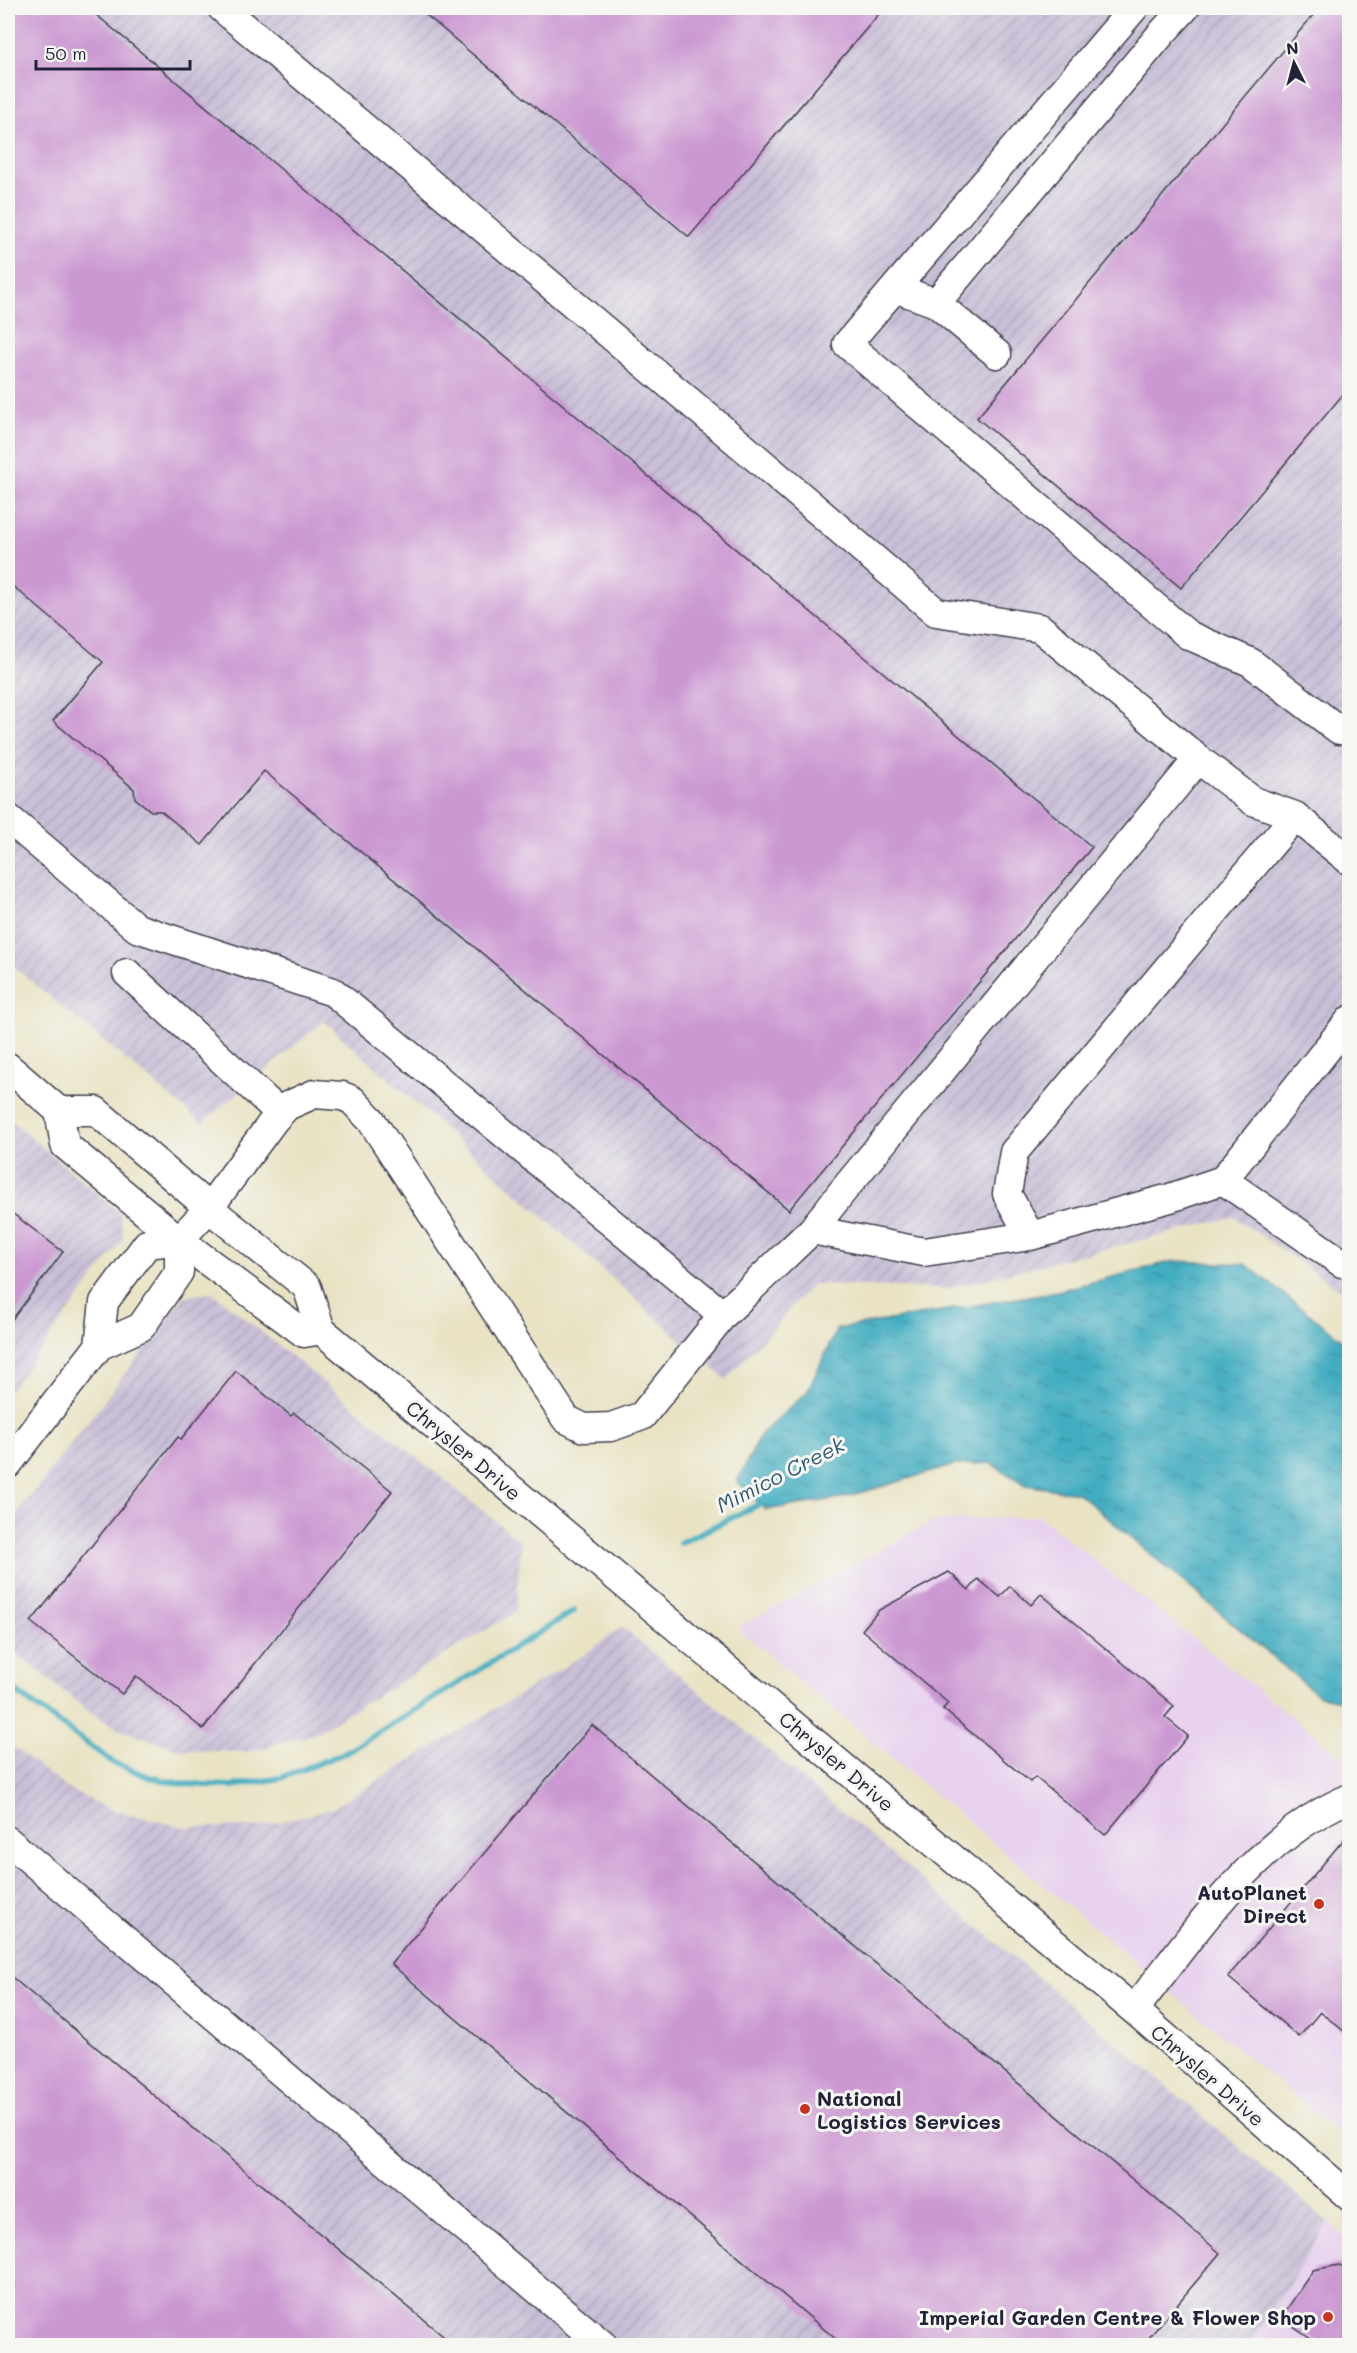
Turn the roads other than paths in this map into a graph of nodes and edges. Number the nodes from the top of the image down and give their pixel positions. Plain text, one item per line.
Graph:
1 (222, 8) edge
2 (1135, 8) edge
3 (1185, 8) edge
4 (1162, 33) junction
5 (895, 288) junction
6 (936, 303) junction
7 (996, 354) dead end
8 (1339, 730) dead end
9 (1198, 759) junction
10 (1295, 816) junction
11 (8, 818) edge
12 (1350, 861) edge
13 (127, 973) dead end
14 (1350, 1020) edge
15 (8, 1067) edge
16 (59, 1111) junction
17 (280, 1113) junction
18 (1223, 1180) junction
19 (209, 1208) junction
20 (812, 1230) junction
21 (1030, 1236) junction
22 (179, 1240) junction
23 (1350, 1262) edge
24 (723, 1315) junction
25 (321, 1330) junction
26 (99, 1346) junction
27 (8, 1464) edge
28 (1350, 1798) edge
29 (8, 1841) edge
30 (1134, 2010) junction
31 (1350, 2197) edge
32 (604, 2346) edge

1 - 9 street
2 - 4 street
2 - 5 street
3 - 4 street
4 - 6 street
5 - 6 street
5 - 8 street
6 - 7 street
9 - 10 street
9 - 20 street
10 - 12 street
10 - 21 street
11 - 24 street
13 - 17 street
14 - 18 street
15 - 16 street
16 - 19 street
16 - 22 street
17 - 19 street
17 - 24 street
18 - 21 street
18 - 23 street
19 - 22 street
19 - 25 street
20 - 21 street
20 - 24 street
22 - 25 street
22 - 26 street
22 - 26 street
25 - 30 street, Chrysler Drive
26 - 27 street
28 - 30 street
29 - 32 street
30 - 31 street, Chrysler Drive

